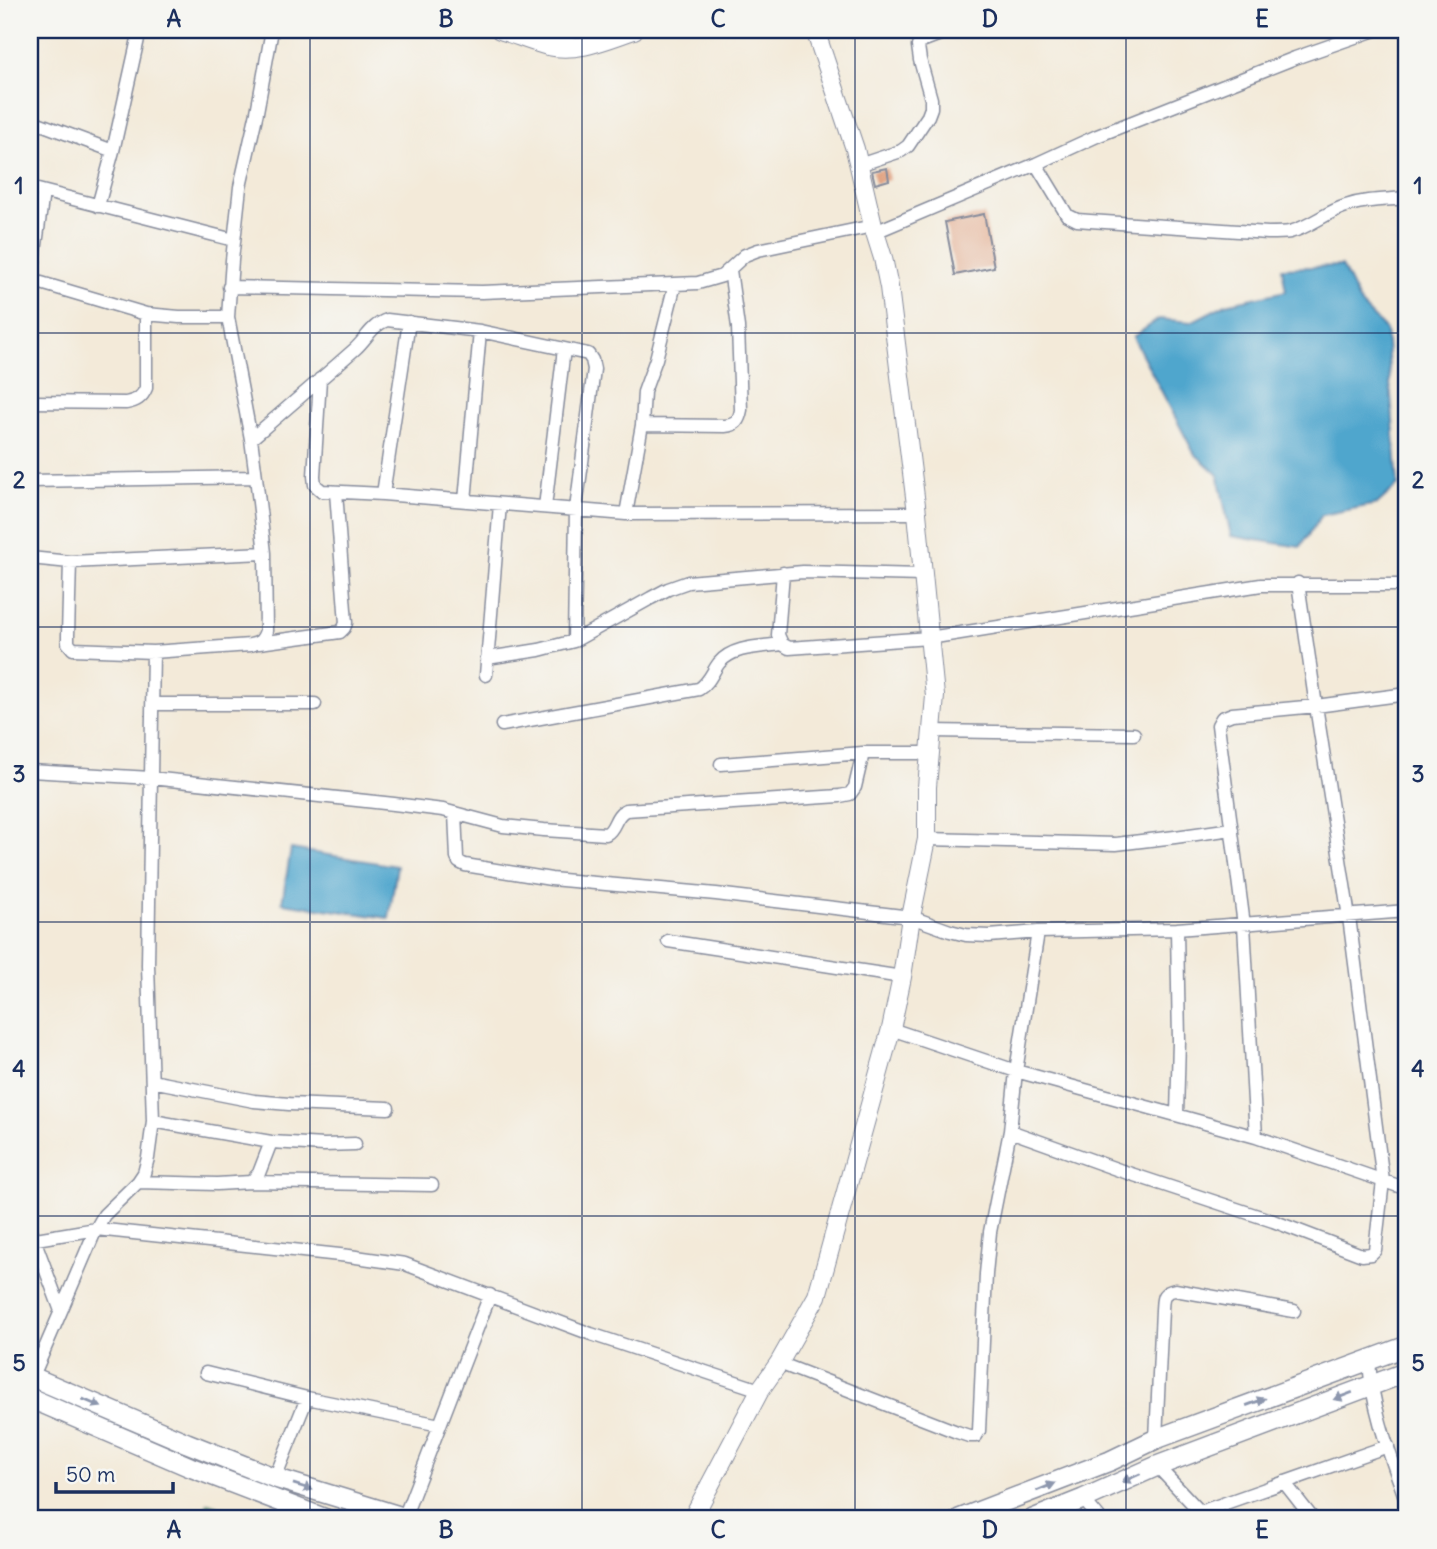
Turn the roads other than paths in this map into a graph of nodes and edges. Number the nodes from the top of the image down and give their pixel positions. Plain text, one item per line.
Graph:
1 (140, 30) edge
2 (272, 30) edge
3 (500, 30) edge
4 (566, 30) edge
5 (634, 30) edge
6 (815, 30) edge
7 (951, 30) edge
8 (1375, 30) edge
9 (568, 48) junction
10 (30, 120) edge
11 (113, 151) junction
12 (1036, 164) junction
13 (859, 166) junction
14 (30, 188) edge
15 (43, 192) junction
16 (1407, 198) edge
17 (98, 206) junction
18 (874, 229) junction
19 (234, 240) junction
20 (730, 270) junction
21 (675, 284) junction
22 (30, 285) edge
23 (229, 287) junction
24 (146, 314) junction
25 (228, 317) junction
26 (409, 322) junction
27 (480, 331) junction
28 (564, 349) junction
29 (320, 379) junction
30 (30, 402) edge
31 (642, 425) junction
32 (251, 439) junction
33 (256, 477) junction
34 (30, 481) edge
35 (336, 492) junction
36 (383, 494) junction
37 (466, 501) junction
38 (500, 504) junction
39 (545, 507) junction
40 (576, 509) junction
41 (916, 513) junction
42 (626, 514) junction
43 (265, 554) junction
44 (30, 558) edge
45 (70, 562) junction
46 (783, 573) junction
47 (922, 575) junction
48 (1298, 583) junction
49 (1407, 585) edge
50 (929, 638) junction
51 (573, 641) junction
52 (259, 643) junction
53 (782, 644) junction
54 (153, 652) junction
55 (488, 658) junction
56 (486, 675) dead end
57 (1407, 694) edge
58 (153, 704) junction
59 (315, 704) dead end
60 (1316, 706) junction
61 (502, 724) dead end
62 (932, 730) junction
63 (1134, 734) dead end
64 (863, 753) junction
65 (931, 753) junction
66 (721, 764) dead end
67 (30, 771) edge
68 (150, 778) junction
69 (455, 813) junction
70 (1232, 829) junction
71 (927, 839) junction
72 (1407, 911) edge
73 (911, 917) junction
74 (1349, 917) junction
75 (1244, 925) junction
76 (1177, 929) junction
77 (1038, 932) junction
78 (668, 941) dead end
79 (902, 977) junction
80 (891, 1029) junction
81 (1016, 1071) junction
82 (152, 1081) junction
83 (388, 1108) dead end
84 (1177, 1114) junction
85 (153, 1121) junction
86 (1010, 1131) junction
87 (1256, 1137) junction
88 (271, 1142) junction
89 (355, 1144) dead end
90 (1383, 1181) junction
91 (138, 1182) junction
92 (251, 1182) junction
93 (432, 1185) dead end
94 (1407, 1189) edge
95 (96, 1228) junction
96 (32, 1236) edge
97 (490, 1295) junction
98 (61, 1311) junction
99 (1294, 1311) dead end
100 (1407, 1346) edge
101 (1369, 1361) junction
102 (779, 1363) junction
103 (206, 1373) dead end
104 (1407, 1373) edge
105 (31, 1378) edge
106 (1370, 1386) junction
107 (760, 1390) junction
108 (30, 1398) edge
109 (307, 1398) junction
110 (440, 1425) junction
111 (1156, 1439) junction
112 (1388, 1447) junction
113 (1157, 1466) junction
114 (275, 1478) junction
115 (1284, 1482) junction
116 (1014, 1499) junction
117 (1083, 1499) junction
118 (1407, 1503) edge
119 (1203, 1516) edge
120 (398, 1517) edge
121 (326, 1519) edge
122 (692, 1519) edge
123 (959, 1519) edge
124 (1032, 1519) edge
125 (1100, 1519) edge
126 (1313, 1519) edge

1 - 11 street
2 - 19 street
3 - 9 street
4 - 9 street
5 - 9 street
6 - 13 street
7 - 13 street
8 - 12 street
10 - 11 street
11 - 17 street
12 - 16 street
12 - 18 street
13 - 18 street
14 - 15 street
15 - 17 street
15 - 22 street
17 - 19 street
18 - 20 street
18 - 41 street
19 - 23 street
20 - 21 street
20 - 31 street
21 - 23 street
21 - 31 street
22 - 24 street
23 - 25 street
24 - 25 street
24 - 30 street
25 - 32 street
26 - 27 street
26 - 29 street
26 - 36 street
27 - 28 street
27 - 37 street
28 - 39 street
28 - 40 street
29 - 32 street
29 - 35 street
31 - 42 street
32 - 33 street
33 - 34 street
33 - 43 street
35 - 36 street
35 - 52 street
36 - 37 street
37 - 38 street
38 - 39 street
38 - 55 street
39 - 40 street
40 - 42 street
40 - 51 street
41 - 42 street
41 - 47 street
43 - 45 street
43 - 52 street
44 - 45 street
45 - 54 street
46 - 47 street
46 - 51 street
46 - 53 street
47 - 50 street
48 - 49 street
48 - 50 street
48 - 60 street
50 - 53 street
50 - 62 street
51 - 55 street
52 - 54 street
53 - 61 street
54 - 58 street
55 - 56 street
57 - 60 street
58 - 59 street
58 - 68 street
60 - 70 street
60 - 74 street
62 - 63 street
62 - 65 street
64 - 65 street
64 - 66 street
64 - 69 street
65 - 71 street
67 - 68 street
68 - 69 street
68 - 82 street
69 - 73 street
70 - 71 street
70 - 75 street
71 - 73 street
72 - 74 street
73 - 77 street
73 - 79 street
74 - 75 street
74 - 90 street
75 - 76 street
75 - 87 street
76 - 77 street
76 - 84 street
77 - 81 street
78 - 79 street
79 - 80 street
80 - 81 street
80 - 102 street
81 - 84 street
81 - 86 street
82 - 83 street
82 - 85 street
84 - 87 street
85 - 88 street
85 - 91 street
86 - 90 street
86 - 102 street
87 - 90 street
88 - 89 street
88 - 92 street
90 - 94 street
91 - 92 street
91 - 95 street
92 - 93 street
95 - 96 street
95 - 97 street
95 - 98 street
96 - 98 street
97 - 107 street
97 - 110 street
98 - 105 street
99 - 111 street
100 - 101 main road
101 - 106 street
111 -> 101 main road
102 - 107 street
103 - 109 street
104 - 106 main road
105 -> 114 main road
106 - 112 street
106 -> 113 main road
107 - 122 street
108 - 121 main road
109 - 110 street
109 - 114 street
110 - 120 street
116 -> 111 main road
112 - 115 street
112 - 118 street
113 -> 117 main road
113 - 119 street
114 -> 120 main road
115 - 119 street
115 - 126 street
116 - 123 main road
116 - 124 street
117 - 124 main road
117 - 125 street

